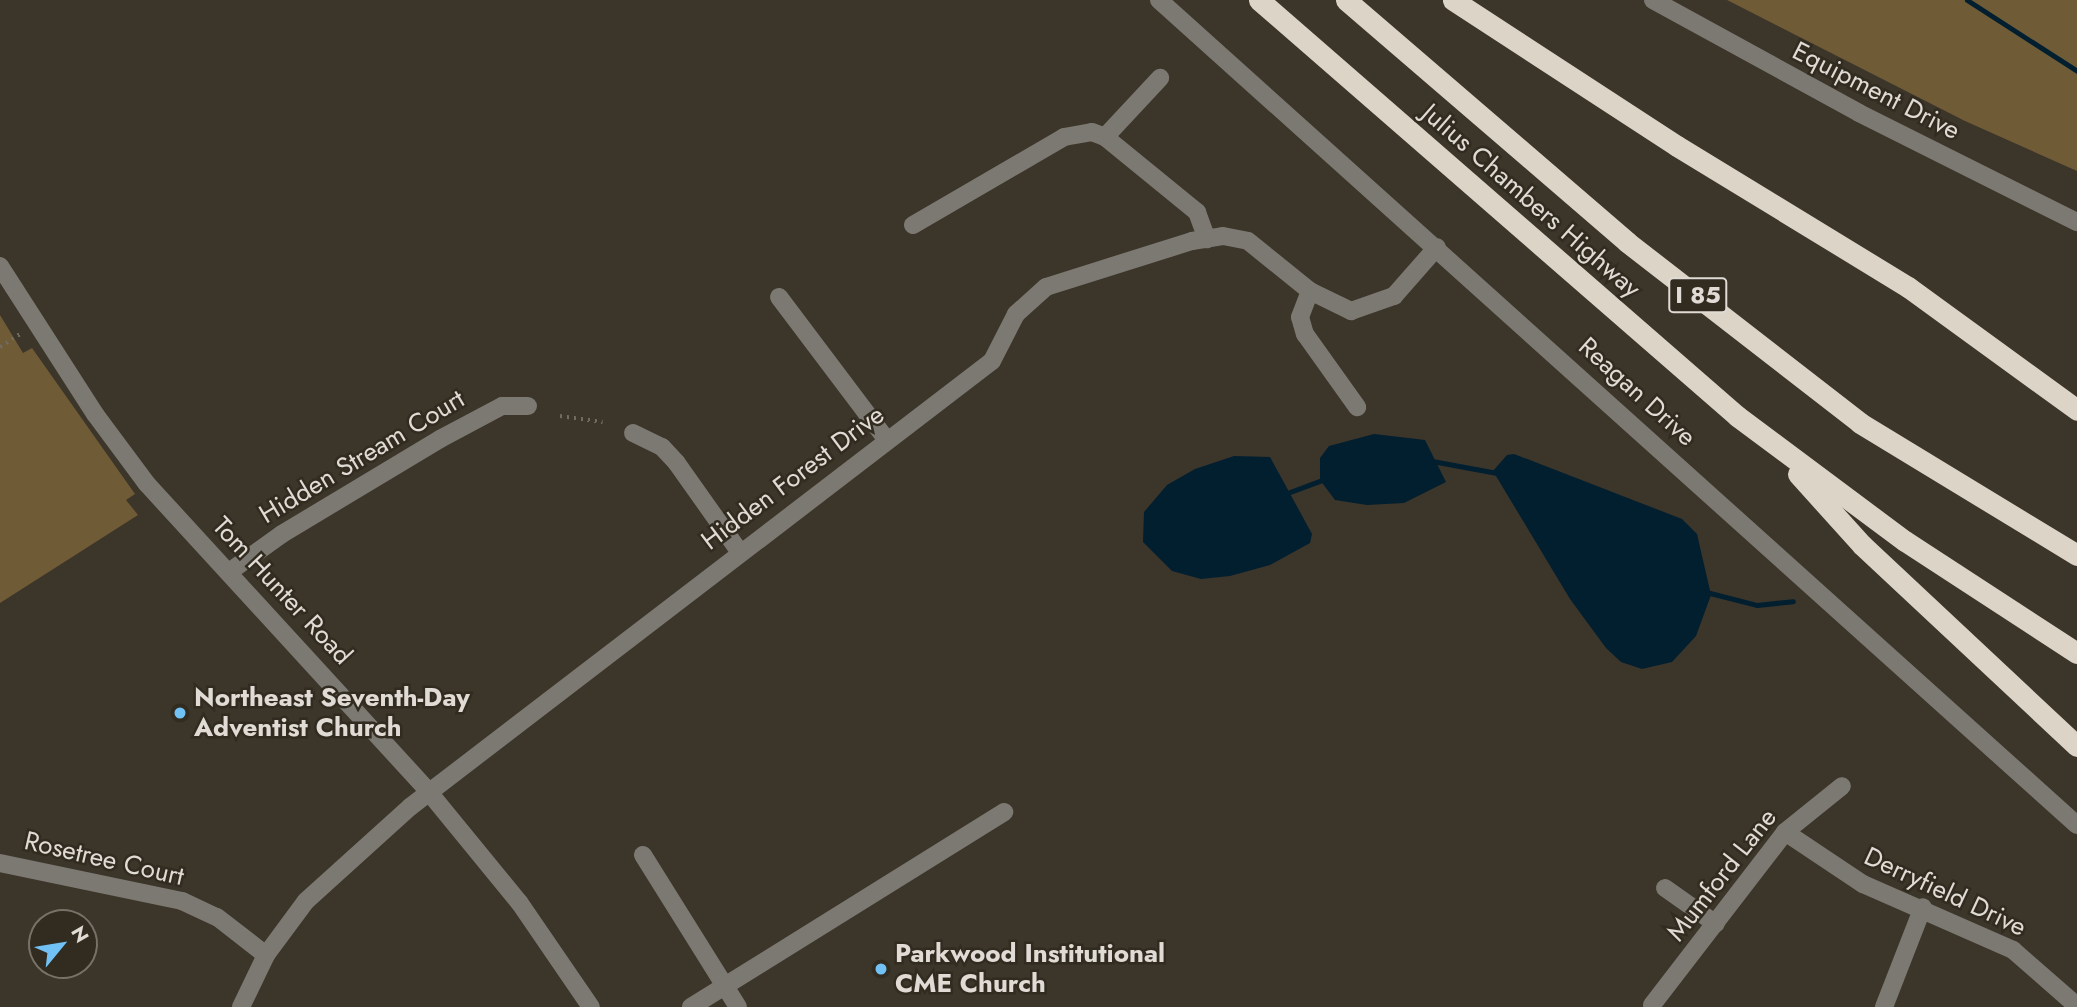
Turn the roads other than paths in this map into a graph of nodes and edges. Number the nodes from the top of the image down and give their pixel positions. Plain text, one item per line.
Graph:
1 (1160, 0) edge
2 (1259, 0) edge
3 (1346, 0) edge
4 (1453, 0) edge
5 (1653, 0) edge
6 (1160, 78) dead end
7 (1105, 137) junction
8 (2077, 222) edge
9 (913, 225) dead end
10 (1207, 239) junction
11 (1437, 247) junction
12 (0, 266) edge
13 (1310, 290) junction
14 (779, 297) dead end
15 (528, 406) dead end
16 (1357, 407) dead end
17 (2077, 410) edge
18 (633, 433) dead end
19 (886, 439) junction
20 (1769, 441) junction
21 (739, 551) junction
22 (2077, 555) edge
23 (229, 572) junction
24 (2077, 653) edge
25 (2077, 746) edge
26 (1842, 786) dead end
27 (428, 791) junction
28 (1004, 812) dead end
29 (2077, 825) edge
30 (1785, 832) junction
31 (643, 855) dead end
32 (0, 863) edge
33 (1665, 887) dead end
34 (1923, 907) junction
35 (1716, 924) junction
36 (266, 955) junction
37 (725, 986) junction
38 (1652, 1005) dead end
39 (2077, 1006) edge
40 (241, 1007) edge
41 (591, 1007) edge
42 (691, 1007) edge
43 (738, 1007) edge
44 (1884, 1007) edge

1 - 11 street, Reagan Drive
2 - 20 highway, Julius Chambers Highway / I 85
3 - 22 highway, I 85
4 - 17 highway
5 - 8 street, Equipment Drive
6 - 7 street
7 - 9 street
7 - 10 street
10 - 13 street, Hidden Forest Drive
10 - 19 street, Hidden Forest Drive
11 - 13 street, Hidden Forest Drive
11 - 29 street, Reagan Drive
12 - 23 street, Tom Hunter Road
13 - 16 street
14 - 19 street
15 - 23 street, Hidden Stream Court
18 - 21 street
19 - 21 street, Hidden Forest Drive
20 - 24 highway, I 85
20 - 25 highway
21 - 27 street, Hidden Forest Drive
23 - 27 street, Tom Hunter Road
26 - 30 street, Mumford Lane
27 - 36 street, Hidden Forest Drive
27 - 41 street, Tom Hunter Road
28 - 37 street
30 - 34 street, Derryfield Drive
30 - 35 street, Mumford Lane
31 - 37 street
32 - 36 street, Rosetree Court
33 - 35 street
34 - 39 street, Derryfield Drive
34 - 44 street
35 - 38 street, Mumford Lane
36 - 40 street, Hidden Forest Drive
37 - 42 street
37 - 43 street

